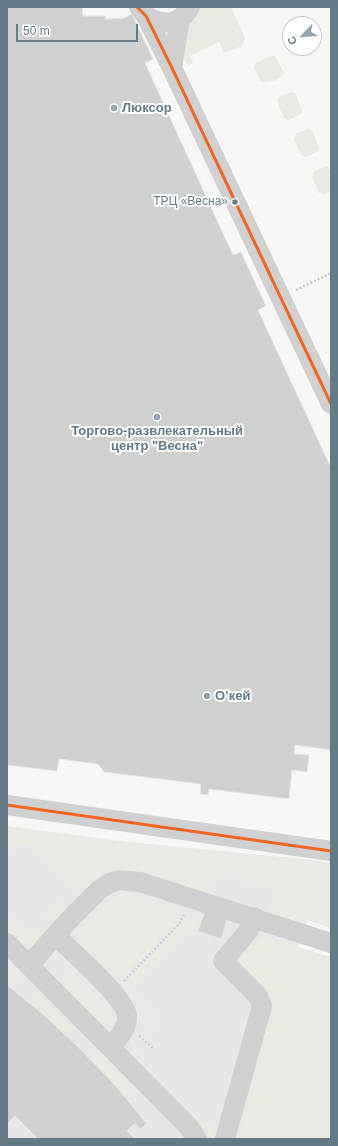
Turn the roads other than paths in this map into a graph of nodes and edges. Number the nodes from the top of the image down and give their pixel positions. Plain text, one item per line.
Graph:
1 (140, 10) edge
2 (185, 12) edge
3 (172, 68) junction
4 (331, 404) edge
5 (7, 805) edge
6 (331, 851) edge
7 (254, 917) junction
8 (56, 936) junction
9 (7, 943) edge
10 (331, 943) edge
11 (29, 965) junction
12 (110, 1047) junction
13 (197, 1139) edge
14 (225, 1139) edge

1 - 2 street
1 - 3 street
2 - 3 street
3 - 4 street
5 - 6 street
7 - 8 street
7 - 10 street
7 - 14 street
8 - 11 street
8 - 12 street
9 - 11 street
11 - 12 street
12 - 13 street

